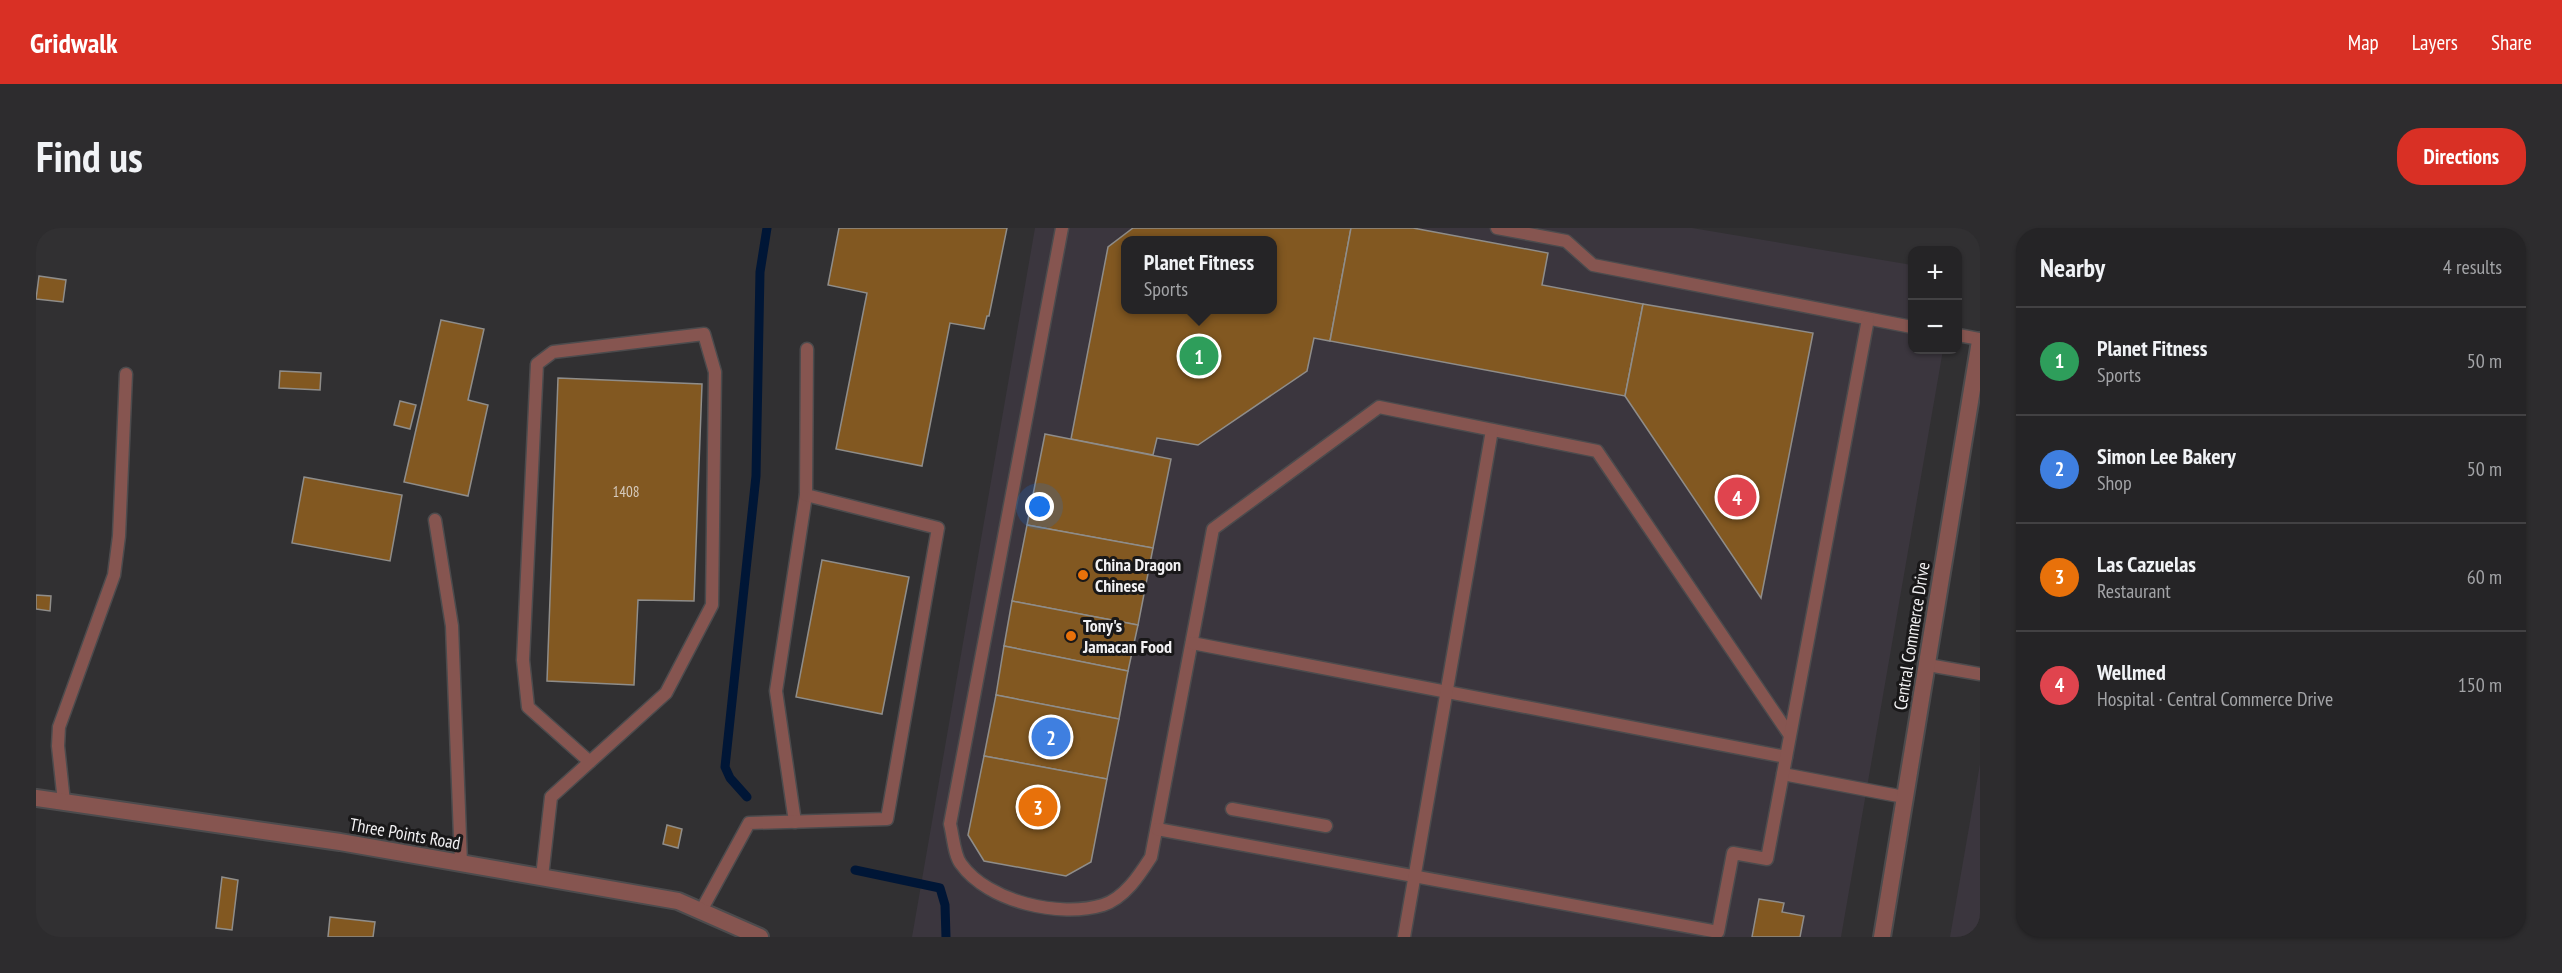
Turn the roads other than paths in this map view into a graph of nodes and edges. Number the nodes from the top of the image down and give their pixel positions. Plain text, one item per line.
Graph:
1 (1062, 228) edge
2 (1497, 228) edge
3 (1868, 318) junction
4 (1908, 326) edge
5 (1962, 336) edge
6 (1980, 340) edge
7 (807, 349) dead end
8 (126, 374) dead end
9 (1975, 402) edge
10 (1492, 429) junction
11 (806, 495) junction
12 (435, 520) dead end
13 (1192, 643) junction
14 (1928, 665) junction
15 (1980, 674) edge
16 (1447, 691) junction
17 (1790, 734) junction
18 (1786, 757) junction
19 (590, 762) junction
20 (1783, 774) junction
21 (1904, 797) junction
22 (36, 798) edge
23 (64, 802) junction
24 (1232, 809) dead end
25 (795, 822) junction
26 (1326, 826) dead end
27 (1157, 829) junction
28 (461, 863) junction
29 (1414, 876) junction
30 (542, 877) junction
31 (701, 911) junction
32 (760, 937) edge
33 (1404, 937) edge
34 (1882, 937) edge

1 - 27 lane
2 - 3 lane
3 - 4 lane
3 - 17 lane
5 - 6 lane
6 - 9 street, Central Commerce Drive
7 - 11 lane
8 - 23 lane
9 - 14 street, Central Commerce Drive
10 - 13 lane
10 - 16 lane
10 - 17 lane
11 - 25 lane
11 - 25 lane
12 - 28 lane
13 - 16 lane
13 - 27 lane
14 - 15 lane
14 - 21 street, Central Commerce Drive
16 - 18 lane
16 - 29 lane
17 - 18 lane
18 - 20 lane
19 - 19 lane
19 - 30 lane
20 - 21 lane
20 - 29 lane
21 - 34 street, Central Commerce Drive
22 - 23 street, Three Points Road
23 - 28 street, Three Points Road
24 - 26 lane
25 - 31 lane
27 - 29 lane
28 - 30 street, Three Points Road
29 - 33 lane
30 - 31 street, Three Points Road
31 - 32 street, Three Points Road

